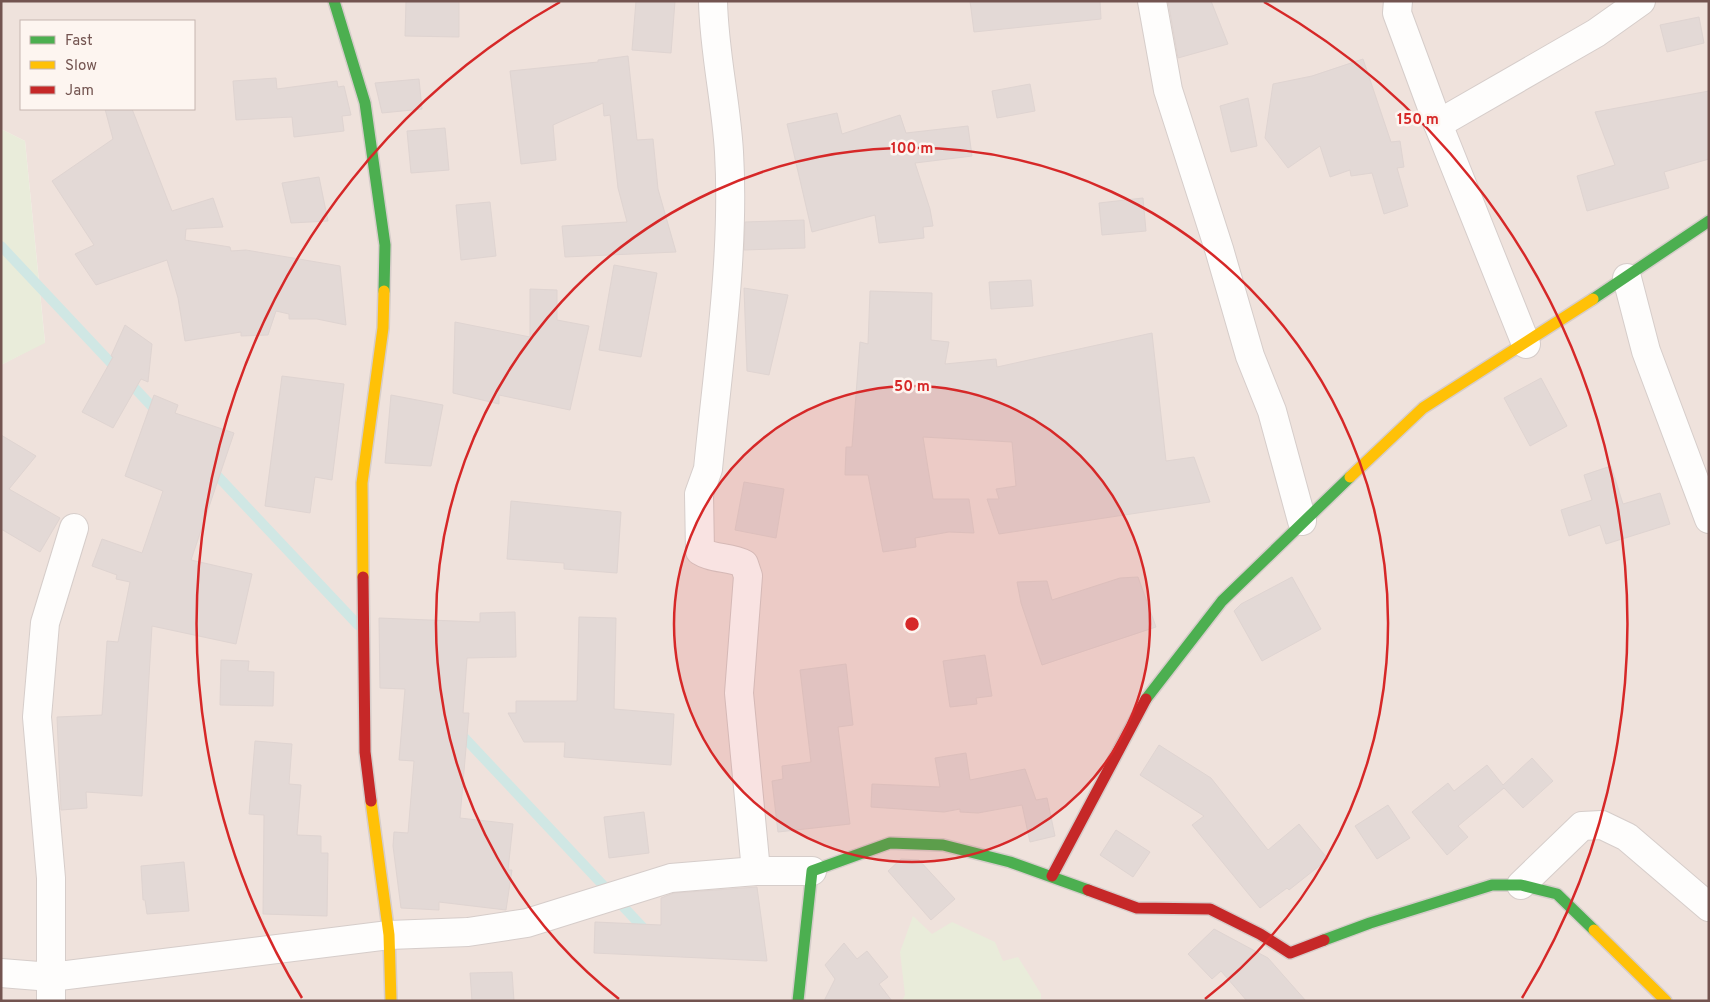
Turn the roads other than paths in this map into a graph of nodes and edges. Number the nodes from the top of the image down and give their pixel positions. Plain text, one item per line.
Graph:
1 (334, 1) edge
2 (713, 1) edge
3 (1152, 1) edge
4 (1398, 1) edge
5 (1641, 1) edge
6 (1438, 124) junction
7 (1709, 221) edge
8 (1627, 278) junction
9 (1526, 344) junction
10 (1709, 519) edge
11 (1302, 521) junction
12 (74, 528) dead end
13 (756, 871) junction
14 (812, 871) junction
15 (1052, 876) junction
16 (1521, 885) junction
17 (1709, 908) edge
18 (389, 935) junction
19 (1, 973) edge
20 (51, 989) edge
21 (390, 1001) edge
22 (798, 1001) edge
23 (1666, 1001) edge

1 - 18 street
2 - 13 street
3 - 11 street
4 - 6 street
5 - 6 street
6 - 9 street
7 - 8 street
8 - 9 street
8 - 10 street
9 - 11 street
11 - 15 street
12 - 20 street
13 - 14 street
13 - 18 street
14 - 15 street
14 - 22 street
15 - 16 street
16 - 17 street
16 - 23 street
18 - 20 street
18 - 21 street
19 - 20 street

